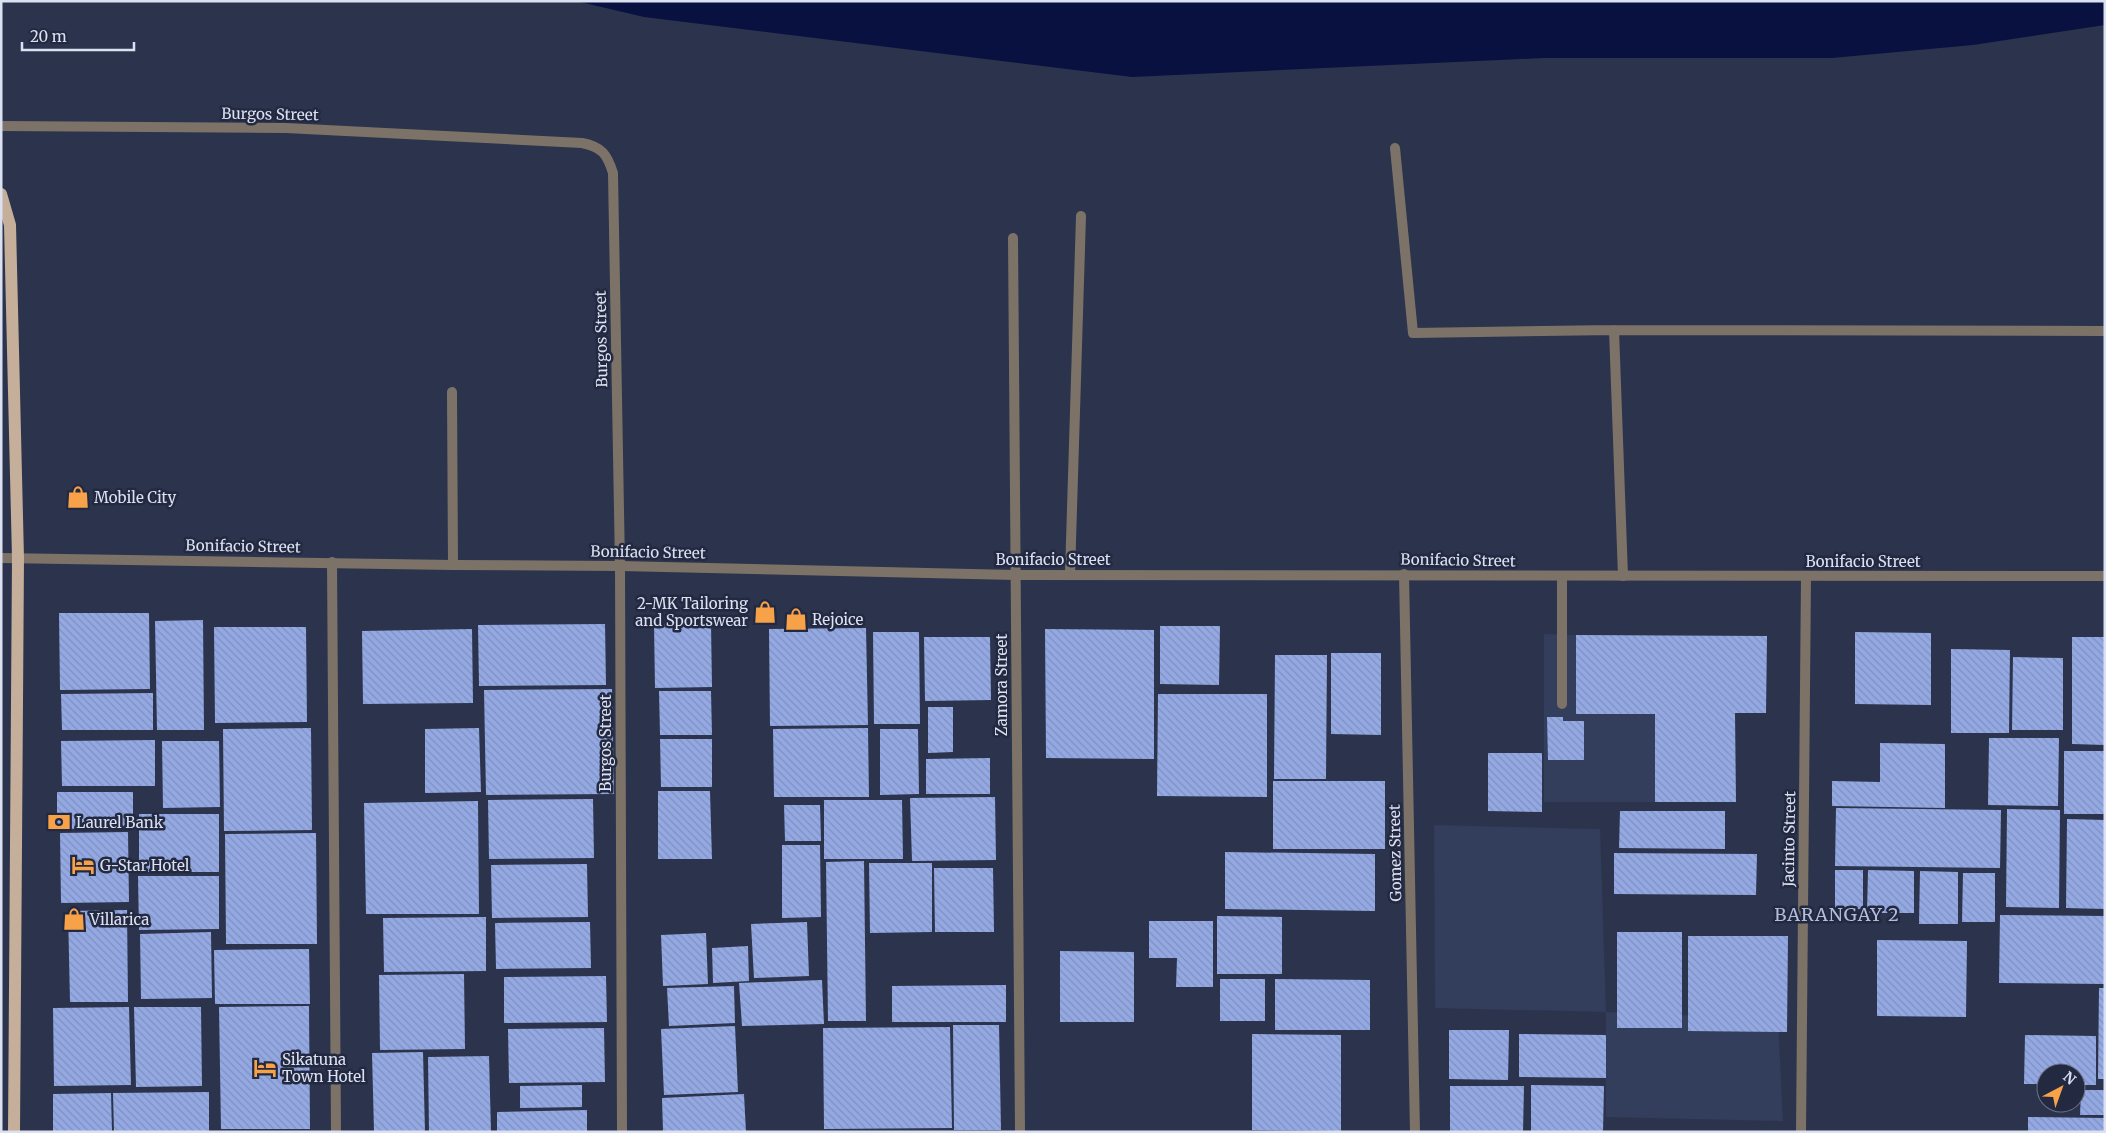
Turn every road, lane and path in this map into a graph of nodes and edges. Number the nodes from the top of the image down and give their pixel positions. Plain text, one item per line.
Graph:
1 (1, 126) edge
2 (1395, 148) dead end
3 (1, 194) edge
4 (1081, 216) dead end
5 (6, 225) edge
6 (1014, 238) dead end
7 (1614, 330) junction
8 (2105, 331) edge
9 (452, 392) dead end
10 (1, 558) edge
11 (18, 558) junction
12 (332, 562) junction
13 (453, 566) junction
14 (620, 566) junction
15 (1070, 574) junction
16 (1404, 574) junction
17 (1015, 575) junction
18 (1562, 576) junction
19 (1622, 576) junction
20 (2105, 576) edge
21 (1806, 577) junction
22 (1562, 704) dead end
23 (14, 1132) edge
24 (336, 1132) edge
25 (622, 1132) edge
26 (1020, 1132) edge
27 (1415, 1132) edge
28 (1801, 1132) edge

1 - 14 street, Burgos Street
2 - 7 street
3 - 5 main road
4 - 15 street
5 - 11 main road
6 - 17 street, Zamora Street
7 - 8 street
7 - 19 street
9 - 13 street
10 - 11 street, Bonifacio Street
11 - 12 street, Bonifacio Street
11 - 23 main road
12 - 13 street, Bonifacio Street
12 - 24 street
13 - 14 street, Bonifacio Street
14 - 17 street, Bonifacio Street
14 - 25 street, Burgos Street
15 - 16 street, Bonifacio Street
15 - 17 street, Bonifacio Street
16 - 18 street, Bonifacio Street
16 - 27 street, Gomez Street
17 - 26 street, Zamora Street
18 - 19 street, Bonifacio Street
18 - 22 street
19 - 21 street, Bonifacio Street
20 - 21 street, Bonifacio Street
21 - 28 street, Jacinto Street

